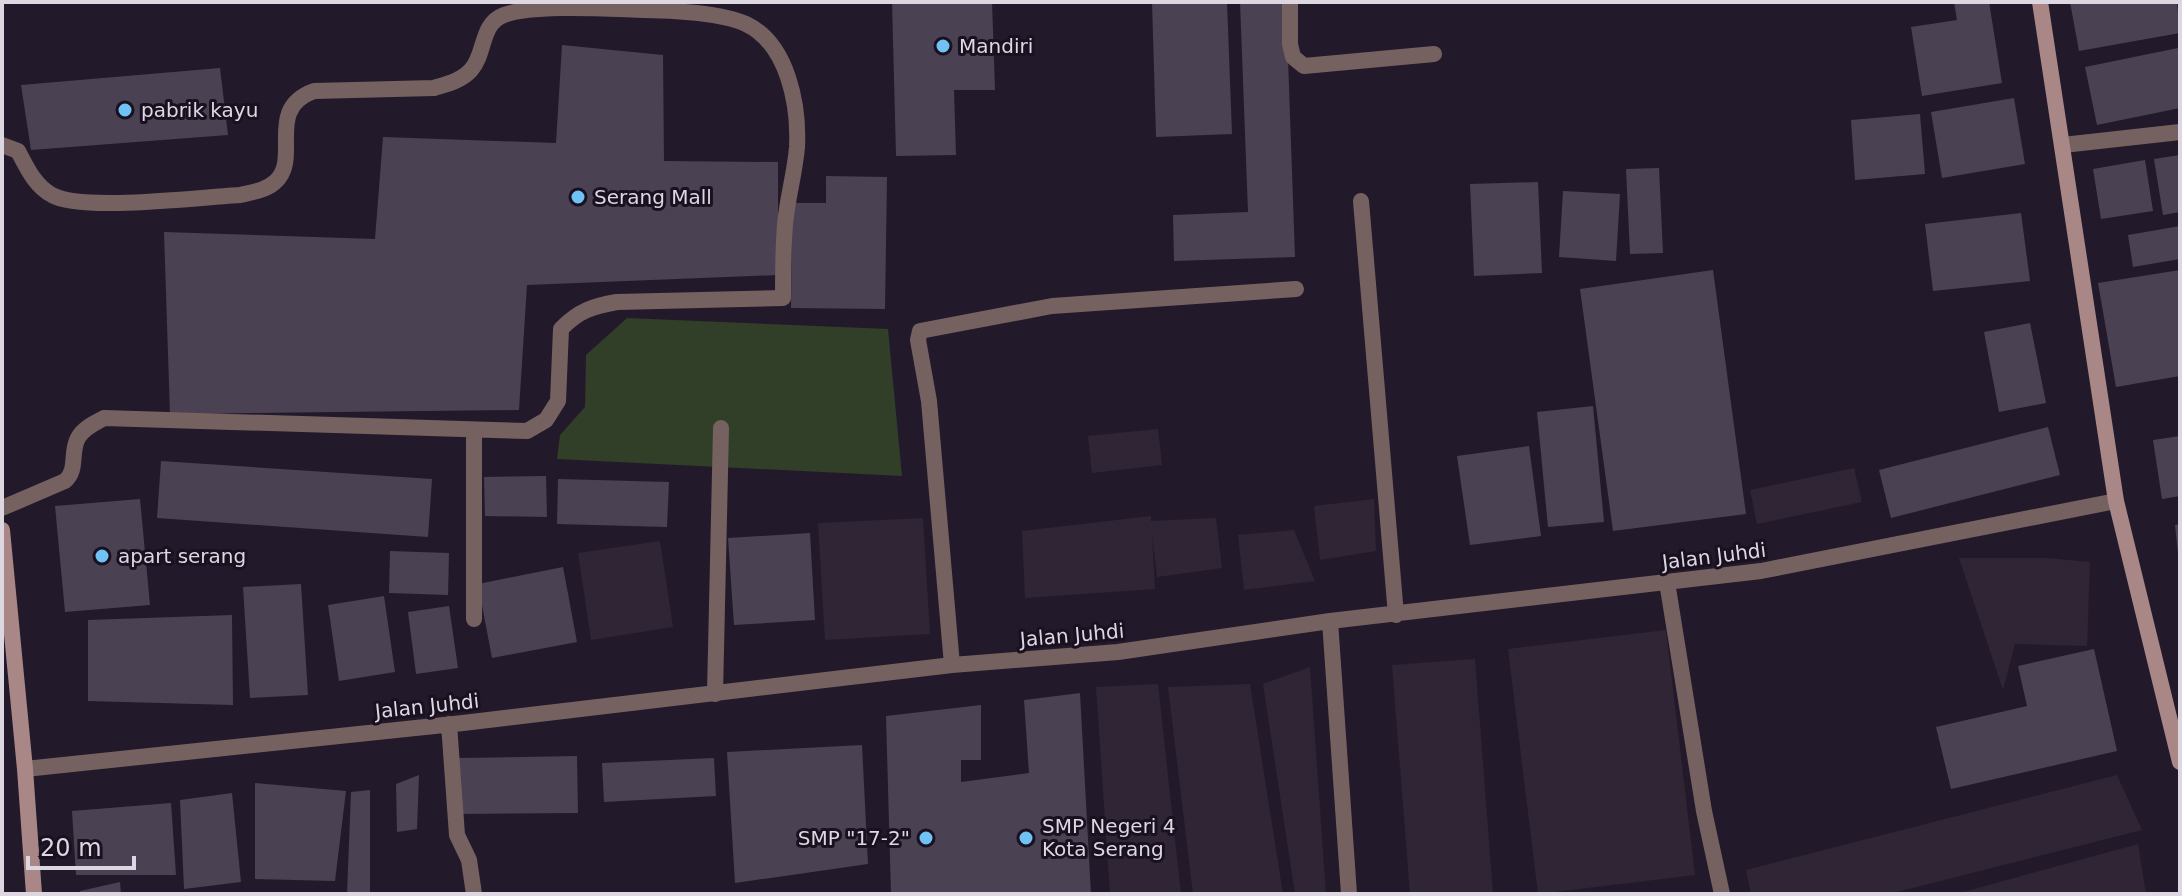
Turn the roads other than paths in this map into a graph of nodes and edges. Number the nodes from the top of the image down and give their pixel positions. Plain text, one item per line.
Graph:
1 (1290, 2) edge
2 (2040, 2) edge
3 (1434, 54) dead end
4 (2180, 132) edge
5 (2, 145) edge
6 (2063, 145) junction
7 (1361, 201) dead end
8 (1296, 289) dead end
9 (721, 428) dead end
10 (474, 430) junction
11 (2116, 501) junction
12 (2, 508) edge
13 (2, 530) edge
14 (1667, 582) junction
15 (1396, 615) junction
16 (474, 619) dead end
17 (1330, 621) junction
18 (952, 665) junction
19 (715, 694) junction
20 (449, 724) junction
21 (2180, 762) edge
22 (25, 769) junction
23 (34, 894) edge
24 (474, 894) edge
25 (1349, 894) edge
26 (1722, 894) edge

1 - 3 street
2 - 6 main road
4 - 6 street
5 - 10 street
6 - 11 main road
7 - 15 street
8 - 18 street
9 - 19 street
10 - 12 street
10 - 16 street
11 - 14 street, Jalan Juhdi
11 - 21 main road
13 - 22 main road
14 - 15 street, Jalan Juhdi
14 - 26 street
15 - 17 street, Jalan Juhdi
17 - 18 street, Jalan Juhdi
17 - 25 street
18 - 19 street, Jalan Juhdi
19 - 20 street, Jalan Juhdi
20 - 22 street, Jalan Juhdi
20 - 24 street
22 - 23 main road

